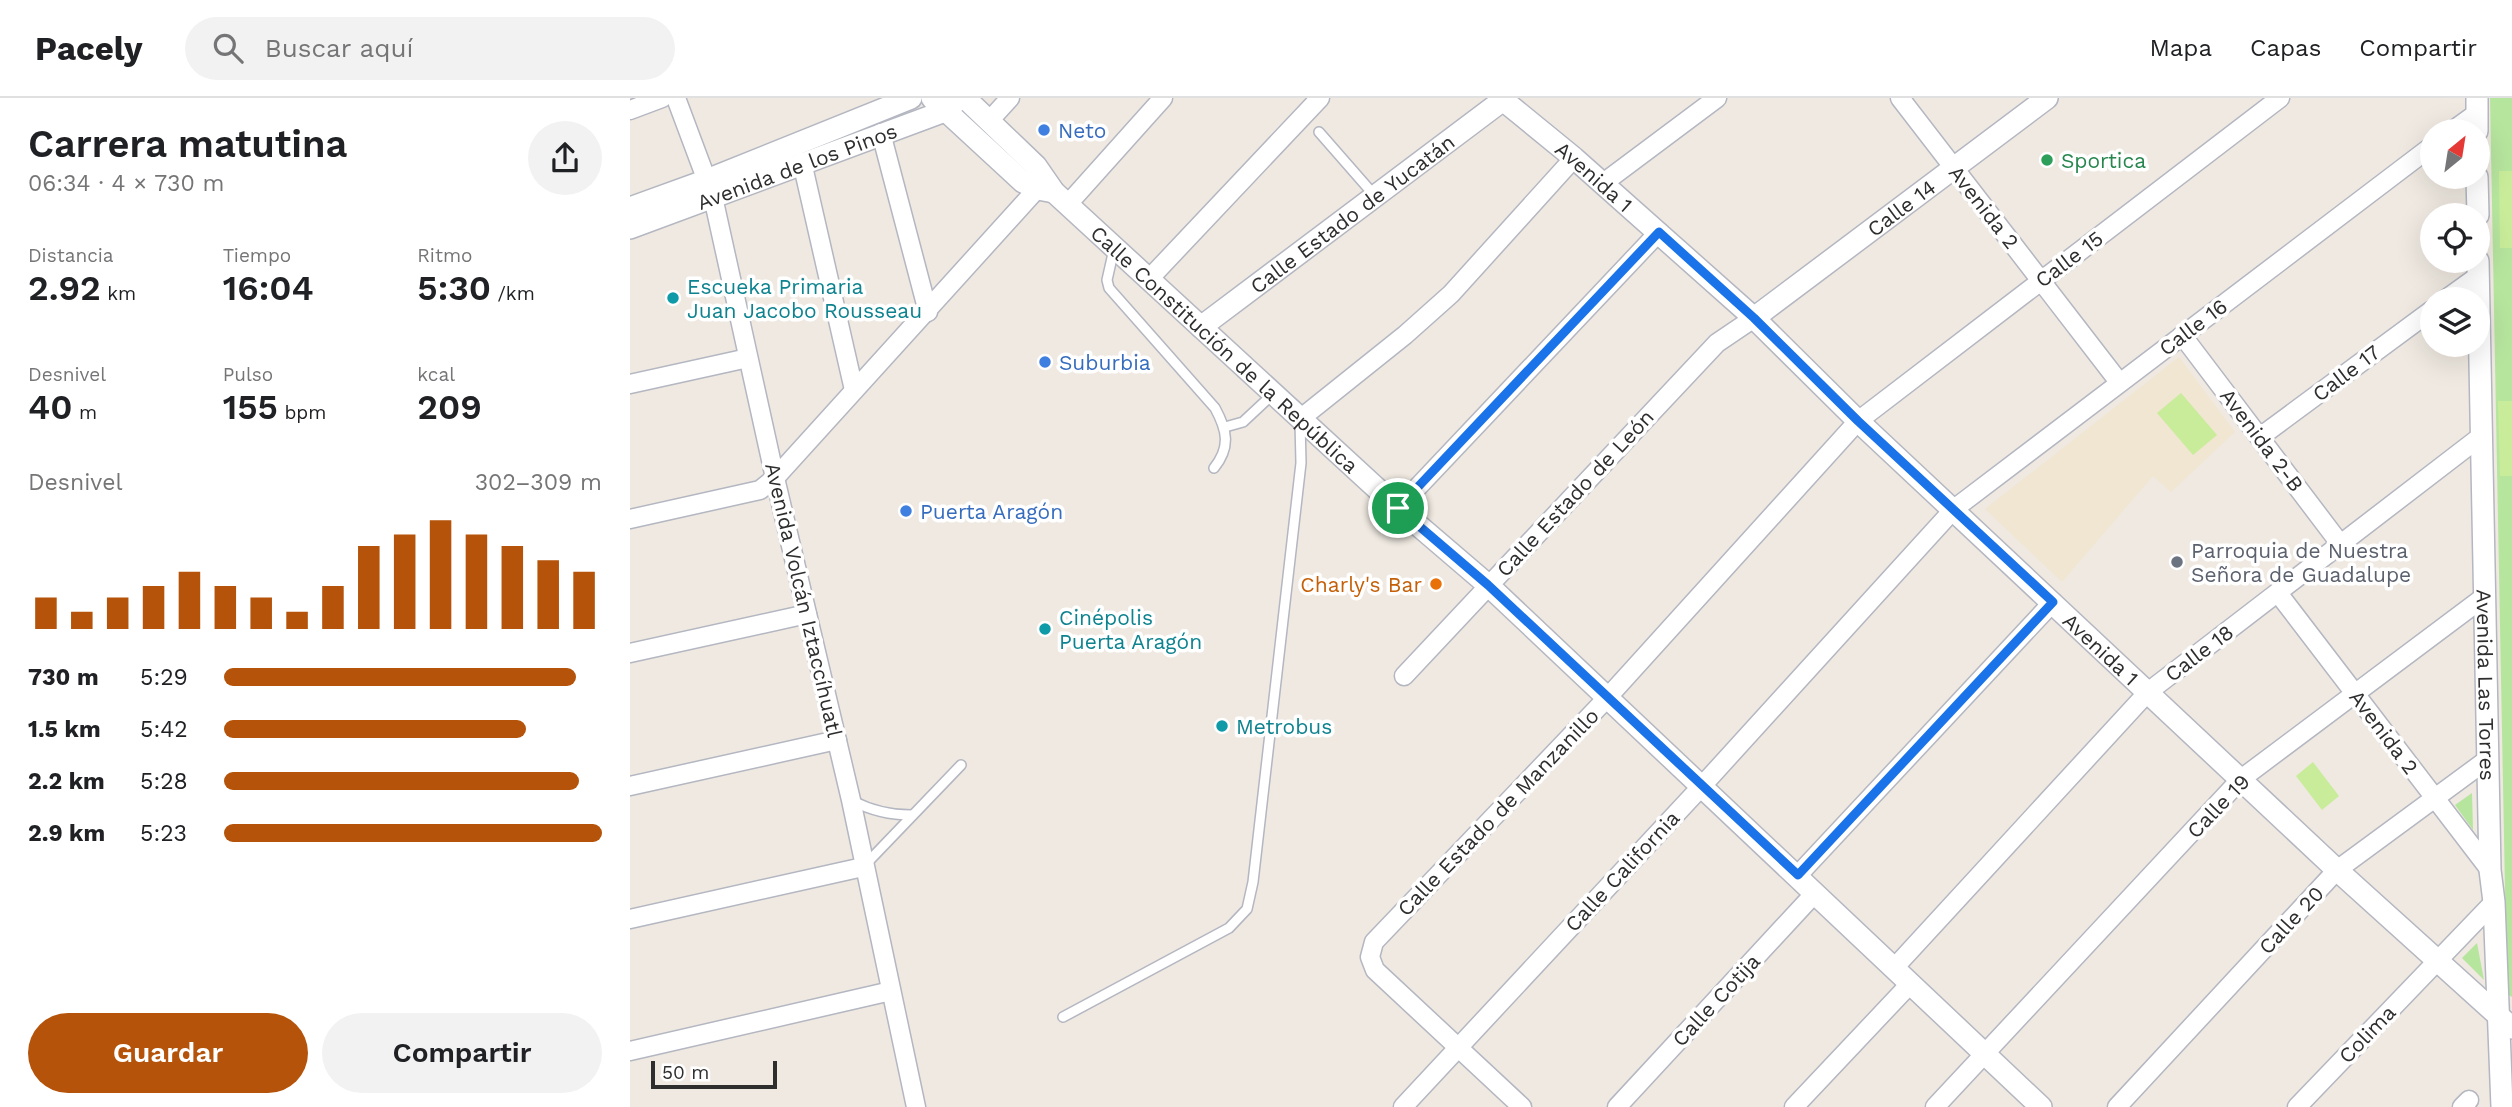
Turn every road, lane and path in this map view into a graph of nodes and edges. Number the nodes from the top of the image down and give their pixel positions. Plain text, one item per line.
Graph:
1 (662, 98) edge
2 (676, 98) edge
3 (911, 98) edge
4 (965, 98) edge
5 (1010, 98) edge
6 (1163, 98) edge
7 (1320, 98) edge
8 (1717, 98) edge
9 (1900, 98) edge
10 (2047, 98) edge
11 (2280, 98) edge
12 (1503, 99) edge
13 (946, 102) edge
14 (630, 110) edge
15 (989, 121) junction
16 (1319, 132) dead end
17 (881, 133) junction
18 (2420, 155) edge
19 (1574, 158) junction
20 (802, 162) junction
21 (1954, 168) junction
22 (1602, 184) junction
23 (710, 189) junction
24 (1052, 191) junction
25 (1375, 196) junction
26 (630, 208) edge
27 (630, 228) edge
28 (1659, 232) junction
29 (1115, 247) junction
30 (2473, 273) edge
31 (2478, 273) edge
32 (1149, 279) junction
33 (2041, 280) junction
34 (2458, 287) edge
35 (928, 312) junction
36 (1754, 318) junction
37 (2420, 319) edge
38 (1201, 327) junction
39 (2182, 335) junction
40 (748, 358) junction
41 (2119, 382) junction
42 (630, 384) edge
43 (854, 390) junction
44 (1273, 394) junction
45 (1300, 419) junction
46 (1858, 421) junction
47 (1225, 427) junction
48 (2260, 437) junction
49 (2480, 437) junction
50 (1214, 468) dead end
51 (775, 478) junction
52 (1398, 508) junction
53 (1954, 509) junction
54 (630, 519) edge
55 (2340, 545) junction
56 (1488, 585) junction
57 (2278, 593) junction
58 (2484, 597) junction
59 (2053, 602) junction
60 (807, 614) junction
61 (630, 653) edge
62 (1404, 676) dead end
63 (2148, 692) junction
64 (2355, 693) junction
65 (1608, 697) junction
66 (837, 740) junction
67 (2488, 759) junction
68 (961, 765) dead end
69 (2241, 779) junction
70 (630, 786) edge
71 (1701, 786) junction
72 (2434, 797) junction
73 (851, 800) junction
74 (911, 815) junction
75 (863, 867) junction
76 (2337, 870) junction
77 (2490, 870) junction
78 (1798, 875) junction
79 (1815, 893) junction
80 (2494, 902) junction
81 (630, 919) edge
82 (2437, 961) junction
83 (1895, 967) junction
84 (1911, 982) junction
85 (891, 991) junction
86 (1063, 1017) dead end
87 (2505, 1022) edge
88 (1457, 1047) junction
89 (630, 1051) edge
90 (1985, 1054) junction
91 (916, 1107) edge
92 (1403, 1107) edge
93 (1522, 1107) edge
94 (1617, 1107) edge
95 (1794, 1107) edge
96 (1935, 1107) edge
97 (2041, 1107) edge
98 (2117, 1107) edge
99 (2297, 1107) edge
100 (2502, 1107) edge

1 - 14 street
2 - 23 street, Avenida Volcán Iztaccíhuatl
3 - 23 street, Avenida de los Pinos
4 - 15 street, Calle Constitución de la República
5 - 15 street
6 - 24 street
7 - 32 street
8 - 22 street
9 - 21 street, Avenida 2
10 - 21 street, Calle 14
11 - 33 street, Calle 15
12 - 19 street, Avenida 1
12 - 25 street, Calle Estado de Yucatán
13 - 17 street, Avenida de los Pinos
13 - 24 street, Calle Constitución de la República
15 - 24 street, Calle Constitución de la República
16 - 25 lane
17 - 20 street, Avenida de los Pinos
17 - 35 street
18 - 39 street, Calle 16
19 - 22 street, Avenida 1
19 - 45 street
20 - 23 street, Avenida de los Pinos
20 - 43 street
21 - 33 street, Avenida 2
21 - 36 street, Calle 14
22 - 28 street, Avenida 1
23 - 26 street, Avenida de los Pinos
23 - 27 street, Avenida de los Pinos
23 - 40 street, Avenida Volcán Iztaccíhuatl
24 - 29 street, Calle Constitución de la República
24 - 35 street
25 - 38 street, Calle Estado de Yucatán
28 - 36 street, Avenida 1
28 - 52 street
29 - 32 street, Calle Constitución de la República
29 - 47 lane
30 - 34 street
31 - 49 street, Avenida Las Torres
32 - 38 street, Calle Constitución de la República
33 - 41 street, Avenida 2
33 - 46 street, Calle 15
35 - 43 street
36 - 46 street, Avenida 1
36 - 56 street, Calle Estado de León
37 - 48 street, Calle 17
38 - 44 street, Calle Constitución de la República
39 - 41 street, Calle 16
39 - 48 street, Avenida 2-B
40 - 42 street
40 - 51 street, Avenida Volcán Iztaccíhuatl
41 - 53 street, Calle 16
43 - 51 street
44 - 45 street, Calle Constitución de la República
44 - 47 lane
45 - 52 street, Calle Constitución de la República
45 - 86 lane
46 - 53 street, Avenida 1
46 - 65 street, Calle Estado de Manzanillo
47 - 50 lane
48 - 55 street, Avenida 2-B
49 - 55 street, Calle 18
49 - 58 street, Avenida Las Torres
51 - 54 street
51 - 60 street, Avenida Volcán Iztaccíhuatl
52 - 56 street, Calle Constitución de la República
53 - 59 street, Avenida 1
53 - 71 street, Calle California
55 - 57 street, Calle 18
56 - 62 street, Calle Estado de León
56 - 65 street, Calle Constitución de la República
57 - 63 street, Calle 18
57 - 64 street, Avenida 2
58 - 64 street, Calle 19
58 - 67 street, Avenida Las Torres
59 - 63 street, Avenida 1
59 - 78 street
60 - 61 street
60 - 66 street, Avenida Volcán Iztaccíhuatl
63 - 69 street, Avenida 1
63 - 83 street, Calle 18
64 - 69 street, Calle 19
64 - 72 street, Avenida 2
65 - 71 street, Calle Constitución de la República
65 - 88 street, Calle Estado de Manzanillo
66 - 70 street
66 - 73 street, Avenida Volcán Iztaccíhuatl
67 - 72 street, Calle 20
67 - 77 street, Avenida Las Torres
68 - 74 lane
69 - 76 street, Avenida 1
69 - 90 street, Calle 19
71 - 78 street, Calle Constitución de la República
71 - 88 street, Calle California
72 - 76 street, Calle 20
72 - 77 street, Avenida 2
73 - 74 lane
73 - 75 street, Avenida Volcán Iztaccíhuatl
74 - 75 lane
75 - 81 street
75 - 85 street, Avenida Volcán Iztaccíhuatl
76 - 82 street, Avenida 1
76 - 98 street, Calle 20
77 - 80 street, Avenida Las Torres
78 - 79 street, Calle Constitución de la República
79 - 83 street, Calle Constitución de la República
79 - 94 street, Calle Cotija
80 - 82 street, Colima
80 - 87 street, Avenida Las Torres
82 - 87 street, Avenida 1
82 - 99 street, Colima
83 - 84 street, Calle Constitución de la República
84 - 90 street, Calle Constitución de la República
84 - 95 street
85 - 89 street
85 - 91 street, Avenida Volcán Iztaccíhuatl
87 - 100 street, Avenida Las Torres
88 - 92 street, Calle California
88 - 93 street
90 - 96 street, Calle 19
90 - 97 street, Calle Constitución de la República

